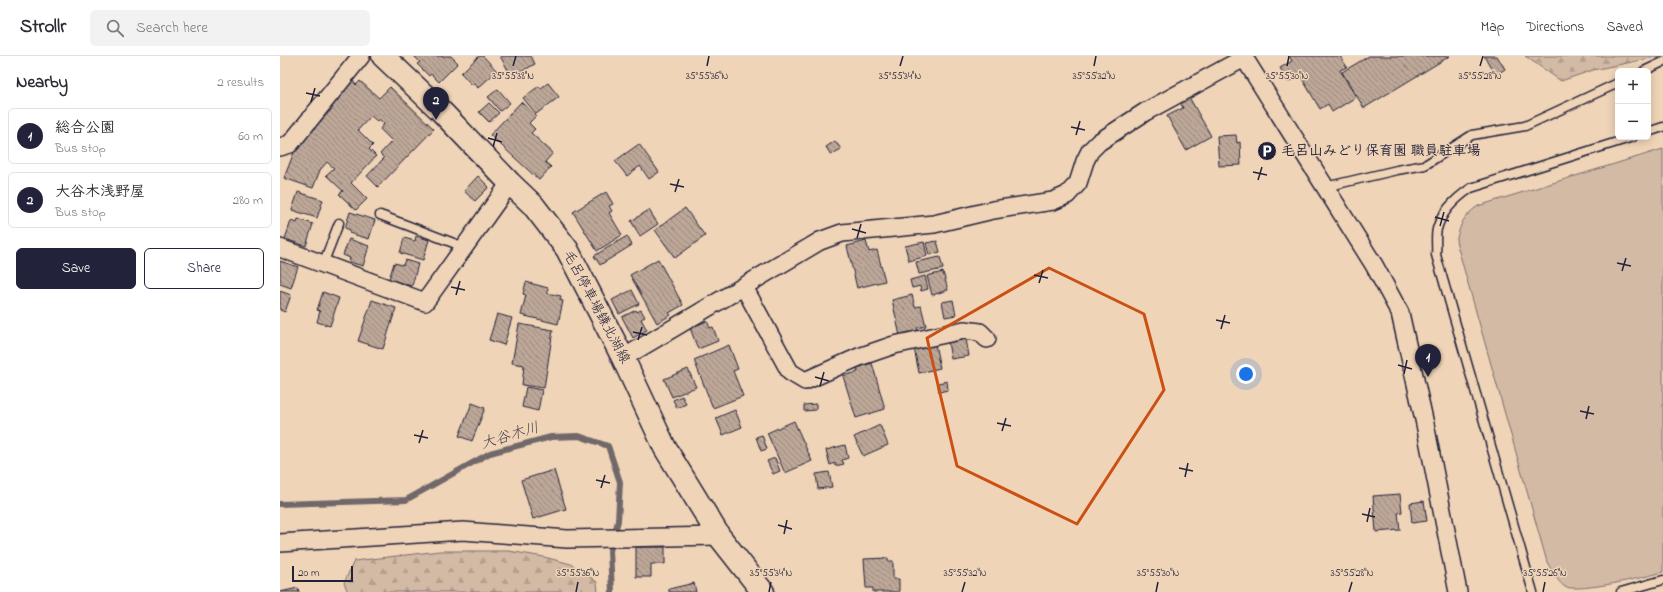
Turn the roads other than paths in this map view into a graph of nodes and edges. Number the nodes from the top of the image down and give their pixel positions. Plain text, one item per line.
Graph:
1 (361, 56) edge
2 (384, 56) edge
3 (1244, 57) edge
4 (1663, 62) edge
5 (1650, 68) edge
6 (1615, 84) edge
7 (1663, 128) edge
8 (1651, 131) edge
9 (1623, 140) edge
10 (280, 147) edge
11 (510, 183) junction
12 (1325, 187) junction
13 (380, 215) dead end
14 (338, 223) dead end
15 (464, 247) junction
16 (280, 248) edge
17 (323, 264) junction
18 (744, 287) junction
19 (988, 339) dead end
20 (624, 358) junction
21 (719, 536) junction
22 (280, 543) edge
23 (1663, 580) edge
24 (763, 592) edge
25 (1458, 592) edge
26 (1533, 592) edge
27 (1621, 592) edge

1 - 10 street
2 - 11 main road, 毛呂停車場鎌北湖線
3 - 12 street
3 - 18 street
4 - 5 lane
6 - 12 lane
7 - 8 lane
9 - 26 lane
11 - 15 street
11 - 20 main road, 毛呂停車場鎌北湖線
12 - 25 street
13 - 15 lane
14 - 17 lane
15 - 17 street
16 - 17 street
18 - 19 street
18 - 20 street
20 - 21 main road, 毛呂停車場鎌北湖線
21 - 22 street
21 - 24 main road, 毛呂停車場鎌北湖線
23 - 27 lane

